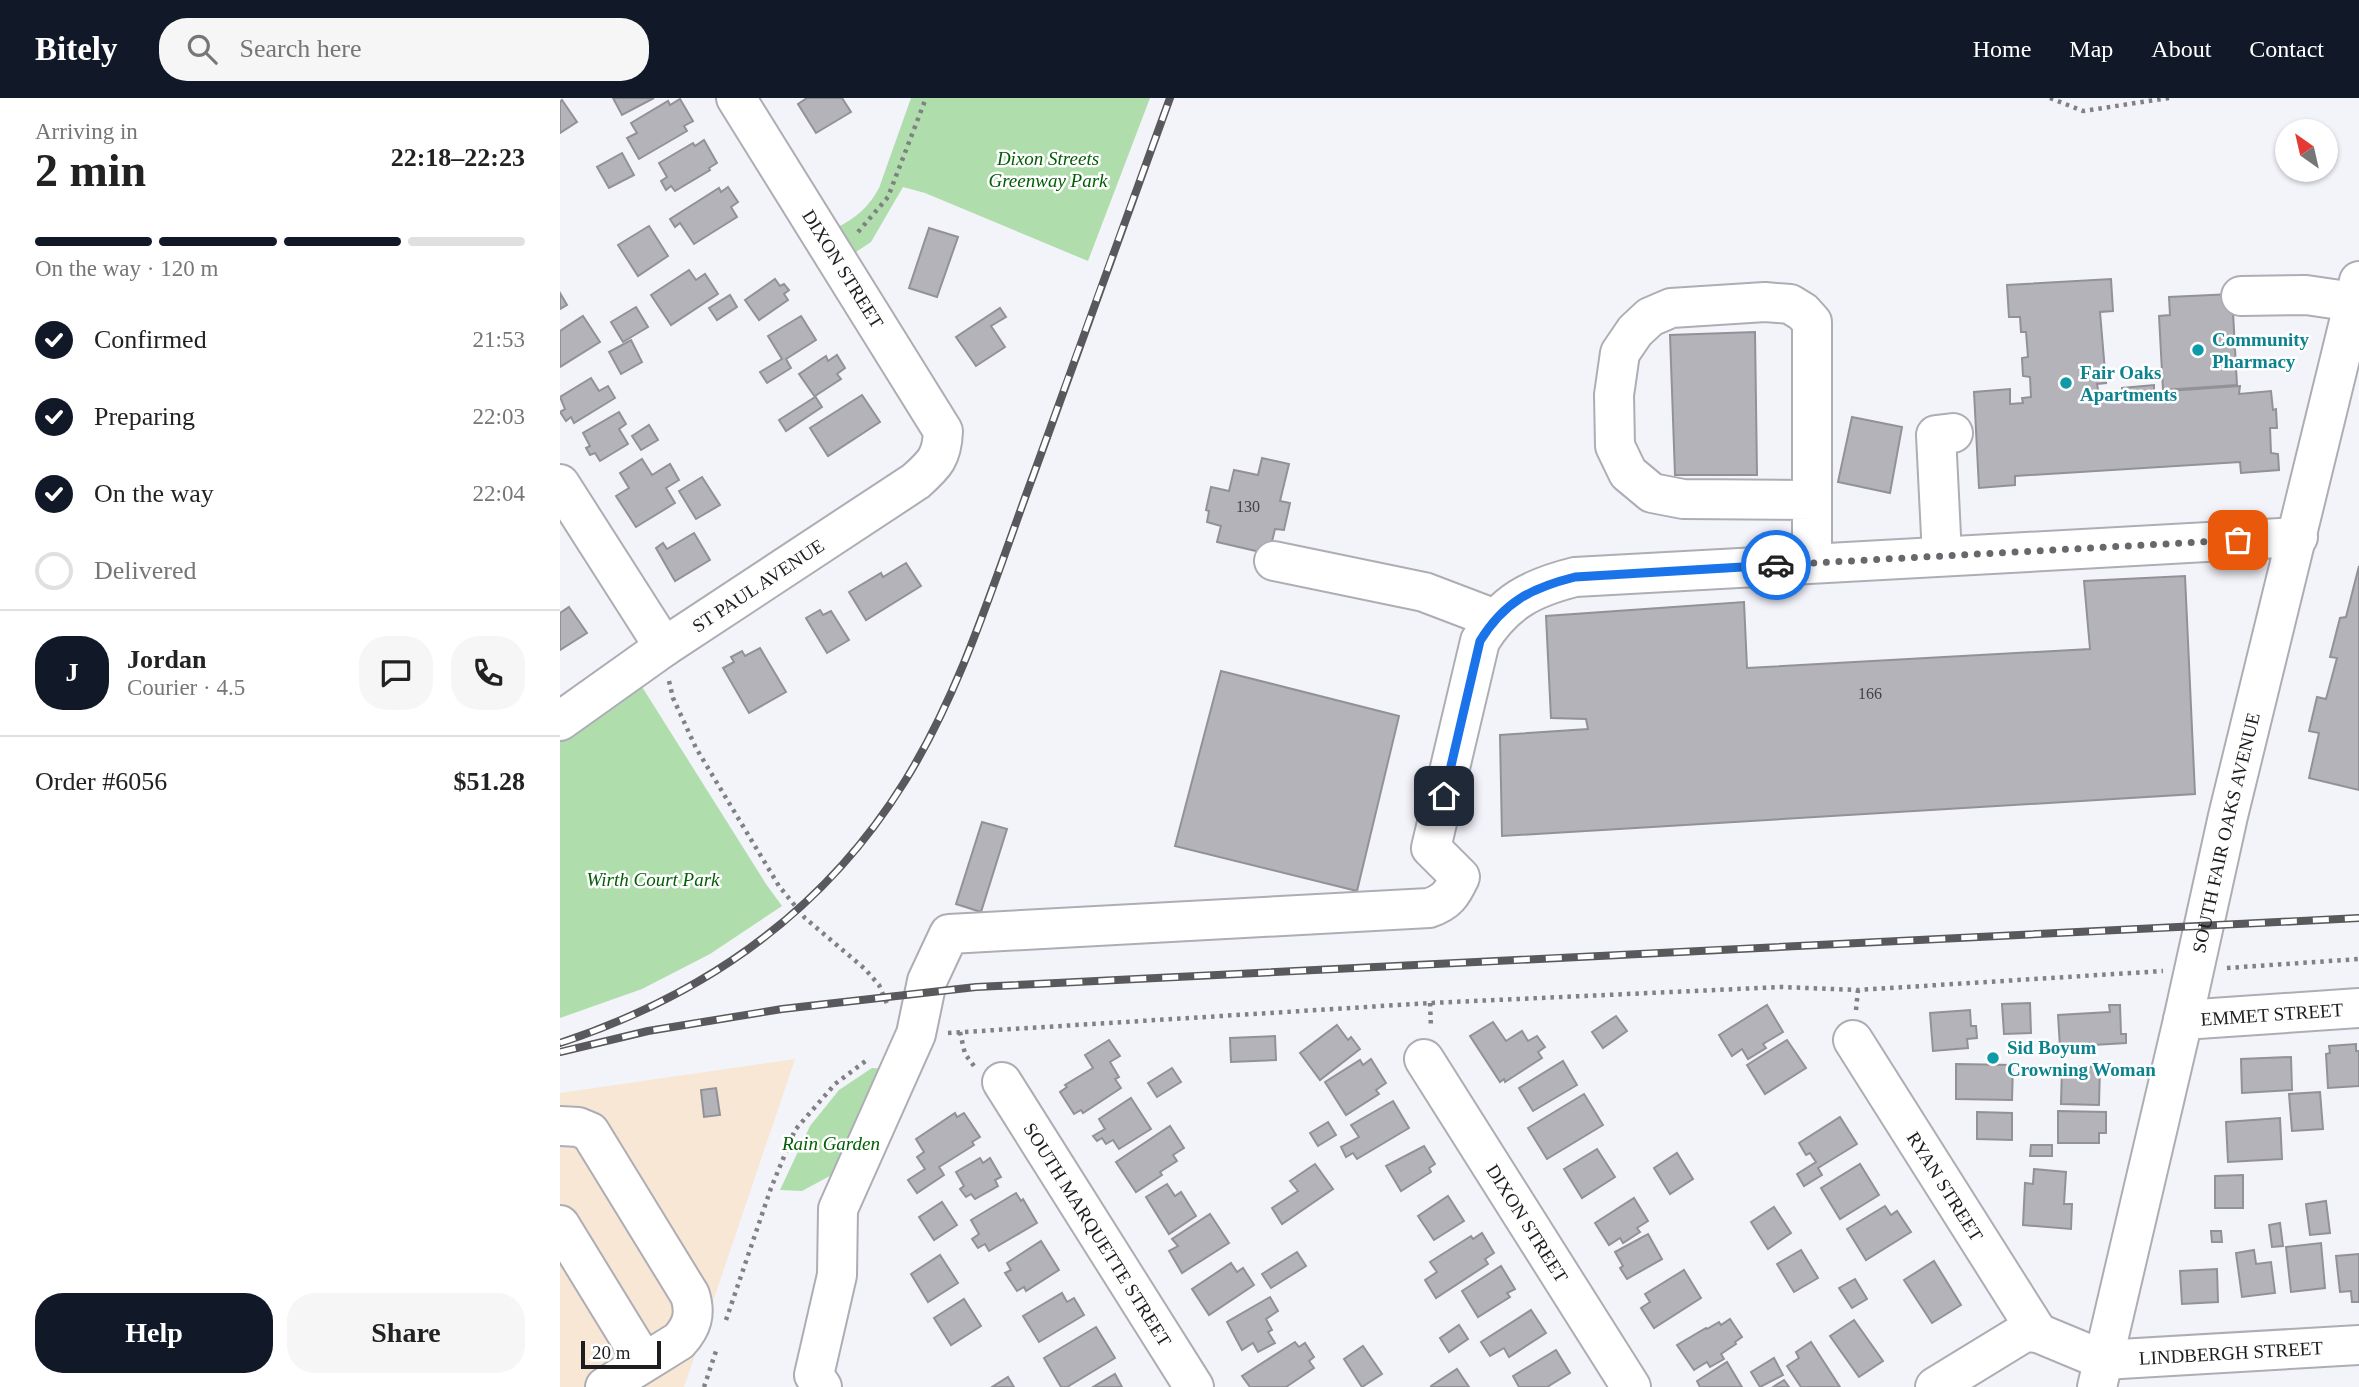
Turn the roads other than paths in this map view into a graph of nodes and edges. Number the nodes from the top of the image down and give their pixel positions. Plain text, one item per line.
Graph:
1 (736, 98) edge
2 (2356, 292) edge
3 (2241, 296) dead end
4 (1953, 433) dead end
5 (942, 442) joint
6 (560, 484) edge
7 (1812, 500) junction
8 (2298, 537) junction
9 (1941, 556) junction
10 (1274, 561) dead end
11 (1812, 564) junction
12 (1506, 609) junction
13 (664, 648) junction
14 (560, 721) edge
15 (2359, 1008) edge
16 (2183, 1020) junction
17 (1853, 1040) dead end
18 (1424, 1059) dead end
19 (1002, 1082) dead end
20 (560, 1126) edge
21 (560, 1225) edge
22 (2038, 1334) junction
23 (2359, 1345) edge
24 (644, 1362) junction
25 (2100, 1374) edge
26 (605, 1387) edge
27 (822, 1387) edge
28 (1194, 1387) edge
29 (1631, 1387) edge
30 (1936, 1387) edge

1 - 5 street, DIXON STREET
2 - 3 street
2 - 8 street, SOUTH FAIR OAKS AVENUE
4 - 9 street
5 - 13 street, ST PAUL AVENUE
6 - 13 street
7 - 7 street
7 - 11 street
8 - 9 street
8 - 16 street, SOUTH FAIR OAKS AVENUE
9 - 11 street
10 - 12 street
11 - 12 street
12 - 27 street
13 - 14 street, ST PAUL AVENUE
15 - 16 street, EMMET STREET
16 - 25 street, SOUTH FAIR OAKS AVENUE
17 - 22 street, RYAN STREET
18 - 29 street, DIXON STREET
19 - 28 street, SOUTH MARQUETTE STREET
20 - 24 street
21 - 24 street
22 - 25 street
22 - 30 street
23 - 25 street, LINDBERGH STREET
24 - 26 street

